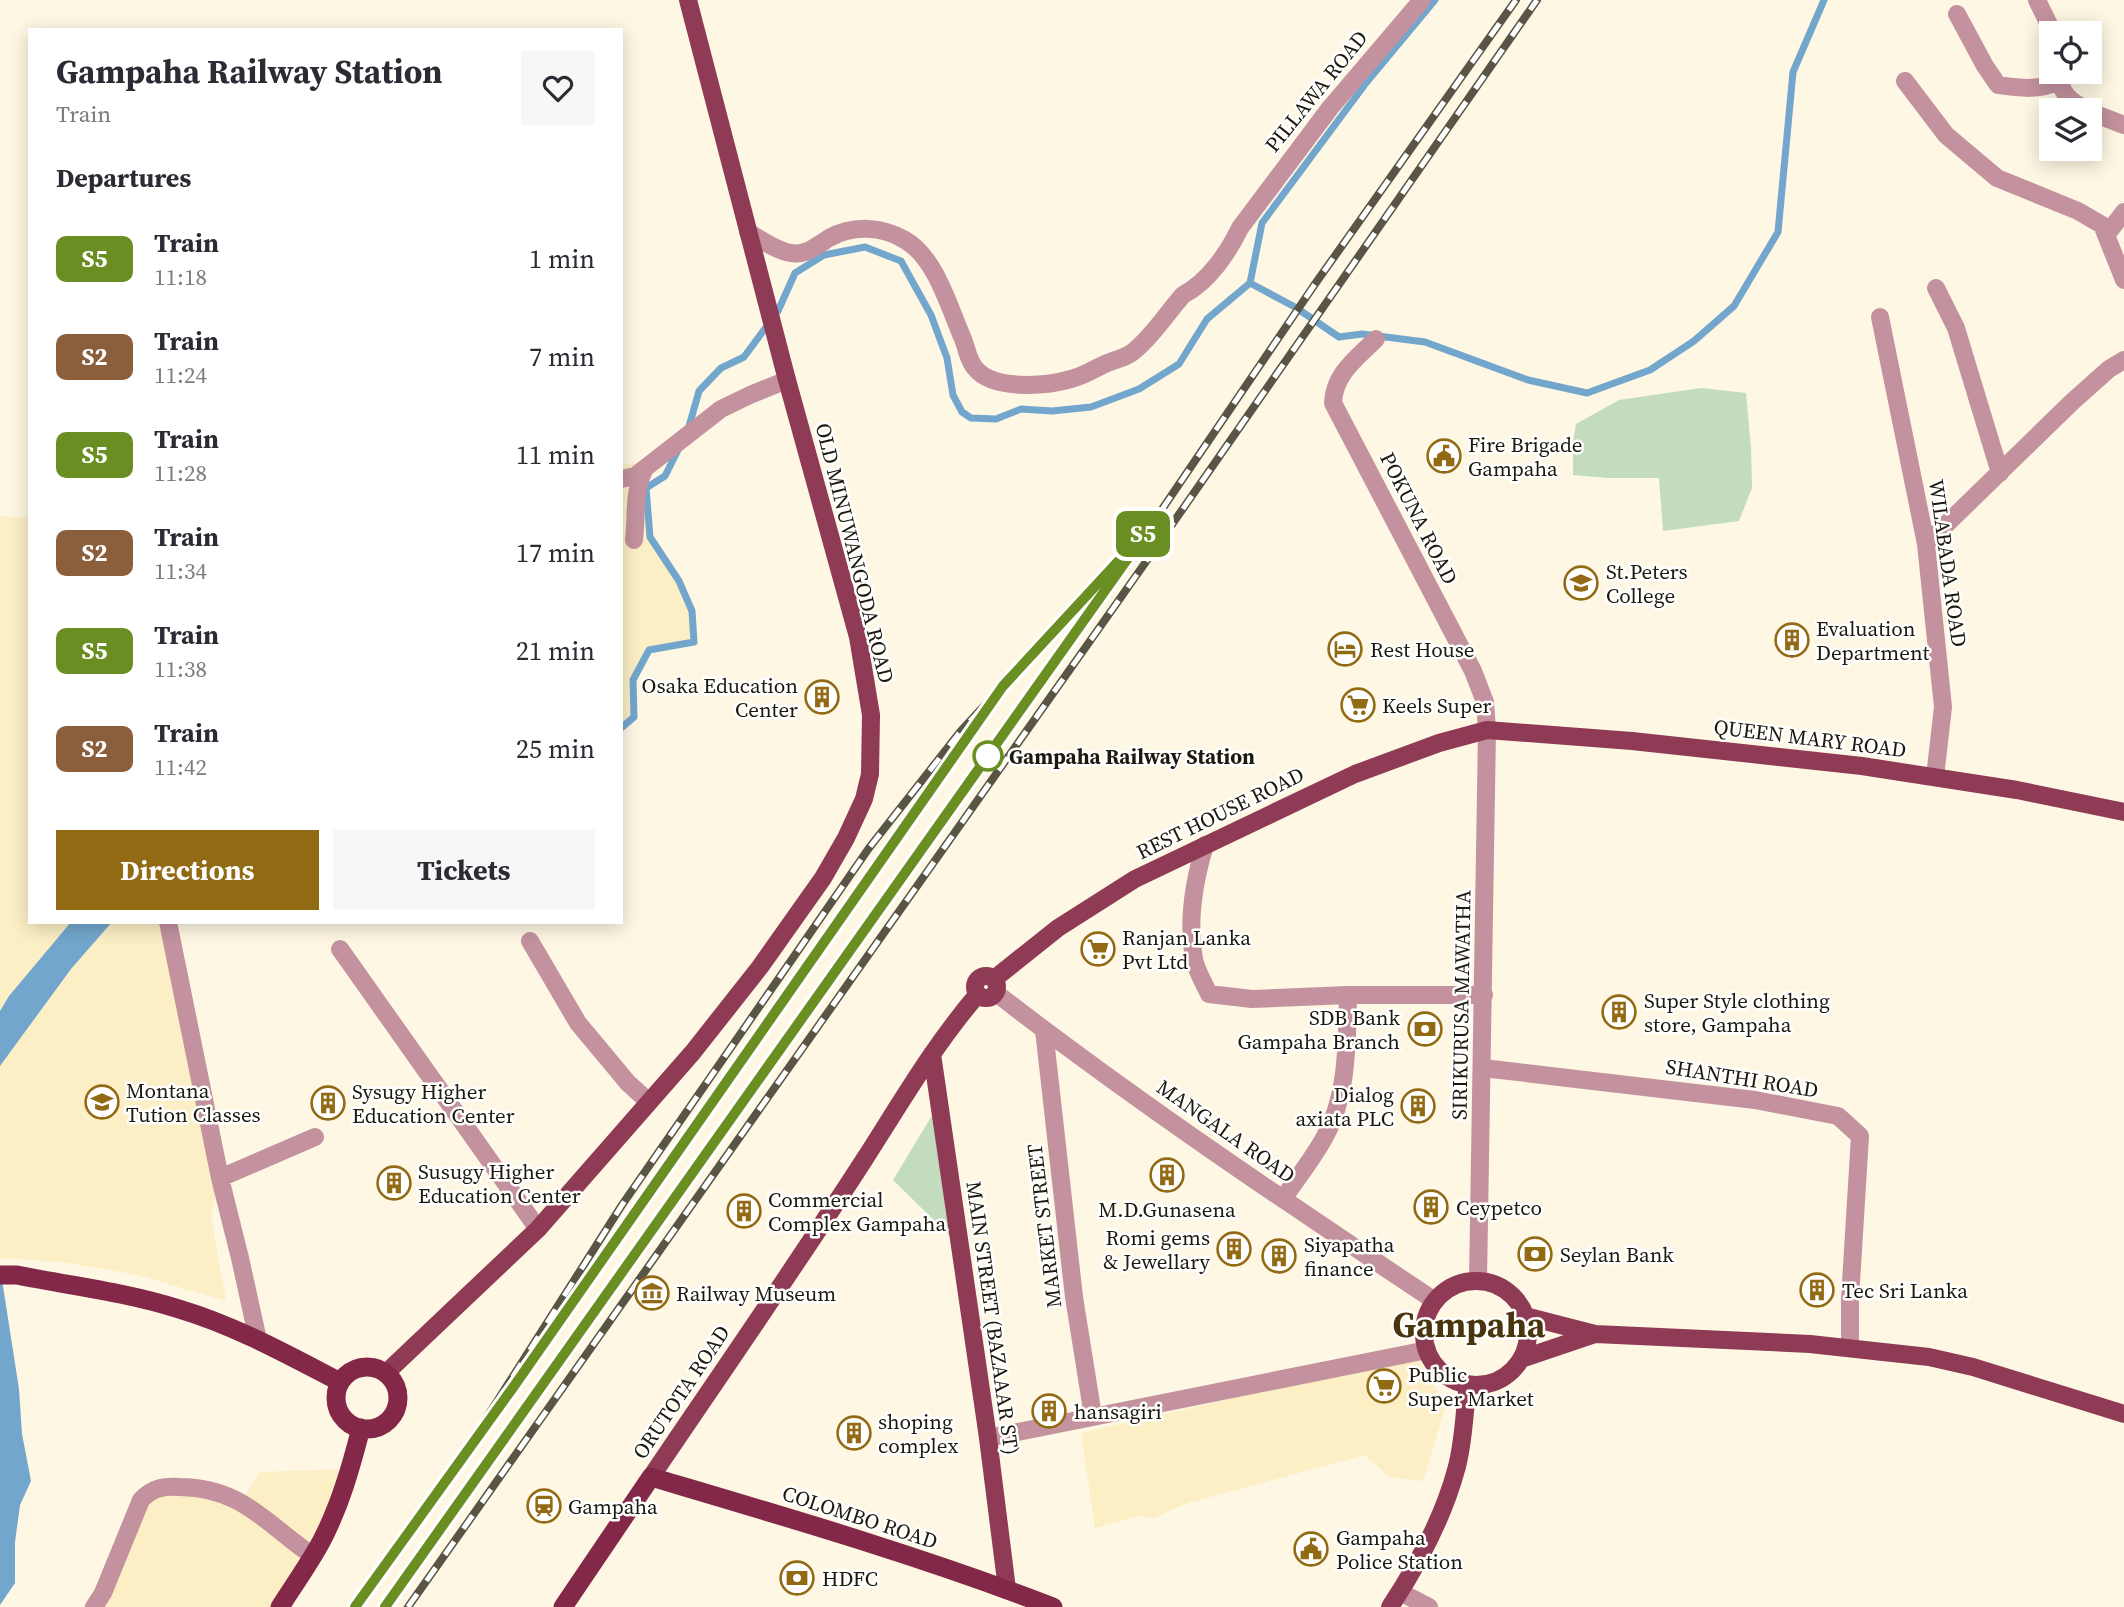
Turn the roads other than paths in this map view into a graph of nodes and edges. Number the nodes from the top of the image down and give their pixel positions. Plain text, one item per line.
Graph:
1 (688, 0) edge
2 (1422, 0) edge
3 (2038, 0) edge
4 (1956, 14) dead end
5 (2048, 21) edge
6 (1905, 81) dead end
7 (2049, 84) edge
8 (2102, 116) edge
9 (2124, 125) edge
10 (2124, 212) edge
11 (747, 232) junction
12 (2107, 234) junction
13 (2124, 280) edge
14 (1936, 288) dead end
15 (1880, 317) dead end
16 (1376, 339) dead end
17 (2124, 360) edge
18 (787, 380) junction
19 (645, 468) junction
20 (2000, 473) junction
21 (623, 479) edge
22 (634, 540) dead end
23 (1927, 544) junction
24 (1487, 730) junction
25 (1935, 777) junction
26 (2124, 812) edge
27 (1205, 845) junction
28 (168, 924) edge
29 (530, 941) dead end
30 (340, 949) dead end
31 (995, 986) junction
32 (1348, 995) junction
33 (1484, 995) junction
34 (1044, 1030) junction
35 (932, 1054) junction
36 (1483, 1068) junction
37 (649, 1102) junction
38 (316, 1137) dead end
39 (220, 1178) junction
40 (1283, 1199) junction
41 (538, 1229) junction
42 (8, 1275) edge
43 (1478, 1281) junction
44 (1435, 1301) junction
45 (1525, 1316) junction
46 (1595, 1334) junction
47 (258, 1340) junction
48 (1850, 1347) junction
49 (1427, 1350) junction
50 (1521, 1359) junction
51 (386, 1373) junction
52 (340, 1382) junction
53 (1468, 1384) junction
54 (2124, 1415) edge
55 (1093, 1416) junction
56 (361, 1428) junction
57 (988, 1438) junction
58 (651, 1478) junction
59 (313, 1556) junction
60 (1007, 1589) junction
61 (1400, 1592) junction
62 (94, 1607) edge
63 (280, 1607) edge
64 (563, 1607) edge
65 (1053, 1607) edge
66 (1390, 1607) edge
67 (1429, 1607) edge

1 - 11 main road, OLD MINUWANGODA ROAD
2 - 11 street, PILLAWA ROAD
3 - 5 street
4 - 7 street
6 - 12 street
8 - 9 street
10 - 12 street
11 - 18 main road, OLD MINUWANGODA ROAD
12 - 13 street
14 - 20 street
15 - 23 street, WILABADA ROAD
16 - 24 street, POKUNA ROAD
17 - 20 street
18 - 19 street
18 - 37 main road, OLD MINUWANGODA ROAD
19 - 21 street
19 - 22 street
20 - 23 street
23 - 25 street, WILABADA ROAD
24 - 25 main road, QUEEN MARY ROAD
24 - 27 main road, REST HOUSE ROAD
24 - 33 street, SIRIKURUSA MAWATHA
25 - 26 main road, QUEEN MARY ROAD
27 - 31 main road, REST HOUSE ROAD
27 - 32 street
28 - 39 street
29 - 37 street
30 - 41 street
31 - 34 street, MANGALA ROAD
31 - 35 main road, ORUTOTA ROAD
32 - 33 street
32 - 40 street
33 - 36 street, SIRIKURUSA MAWATHA
34 - 40 street, MANGALA ROAD
34 - 55 street, MARKET STREET
35 - 57 main road, MAIN STREET (BAZAAAR ST)
35 - 58 main road, ORUTOTA ROAD
36 - 43 street, SIRIKURUSA MAWATHA
36 - 48 street, SHANTHI ROAD
37 - 41 main road, OLD MINUWANGODA ROAD
38 - 39 street
39 - 47 street
40 - 44 street, MANGALA ROAD
41 - 51 main road, OLD MINUWANGODA ROAD
42 - 47 highway
43 - 44 main road
43 - 45 main road
44 - 49 main road
45 - 46 main road
45 - 50 main road
46 - 48 main road
46 - 50 main road
47 - 52 highway
48 - 54 main road
49 - 53 main road
49 - 55 street
50 - 53 main road
51 - 52 highway
51 - 56 highway
52 - 56 highway
53 - 61 main road
55 - 57 street
56 - 59 highway
57 - 60 main road, MAIN STREET (BAZAAAR ST)
58 - 60 highway, COLOMBO ROAD
58 - 64 highway, ORUTOTA ROAD
59 - 62 street
59 - 63 highway
60 - 65 highway, COLOMBO ROAD
61 - 66 main road
61 - 67 street

